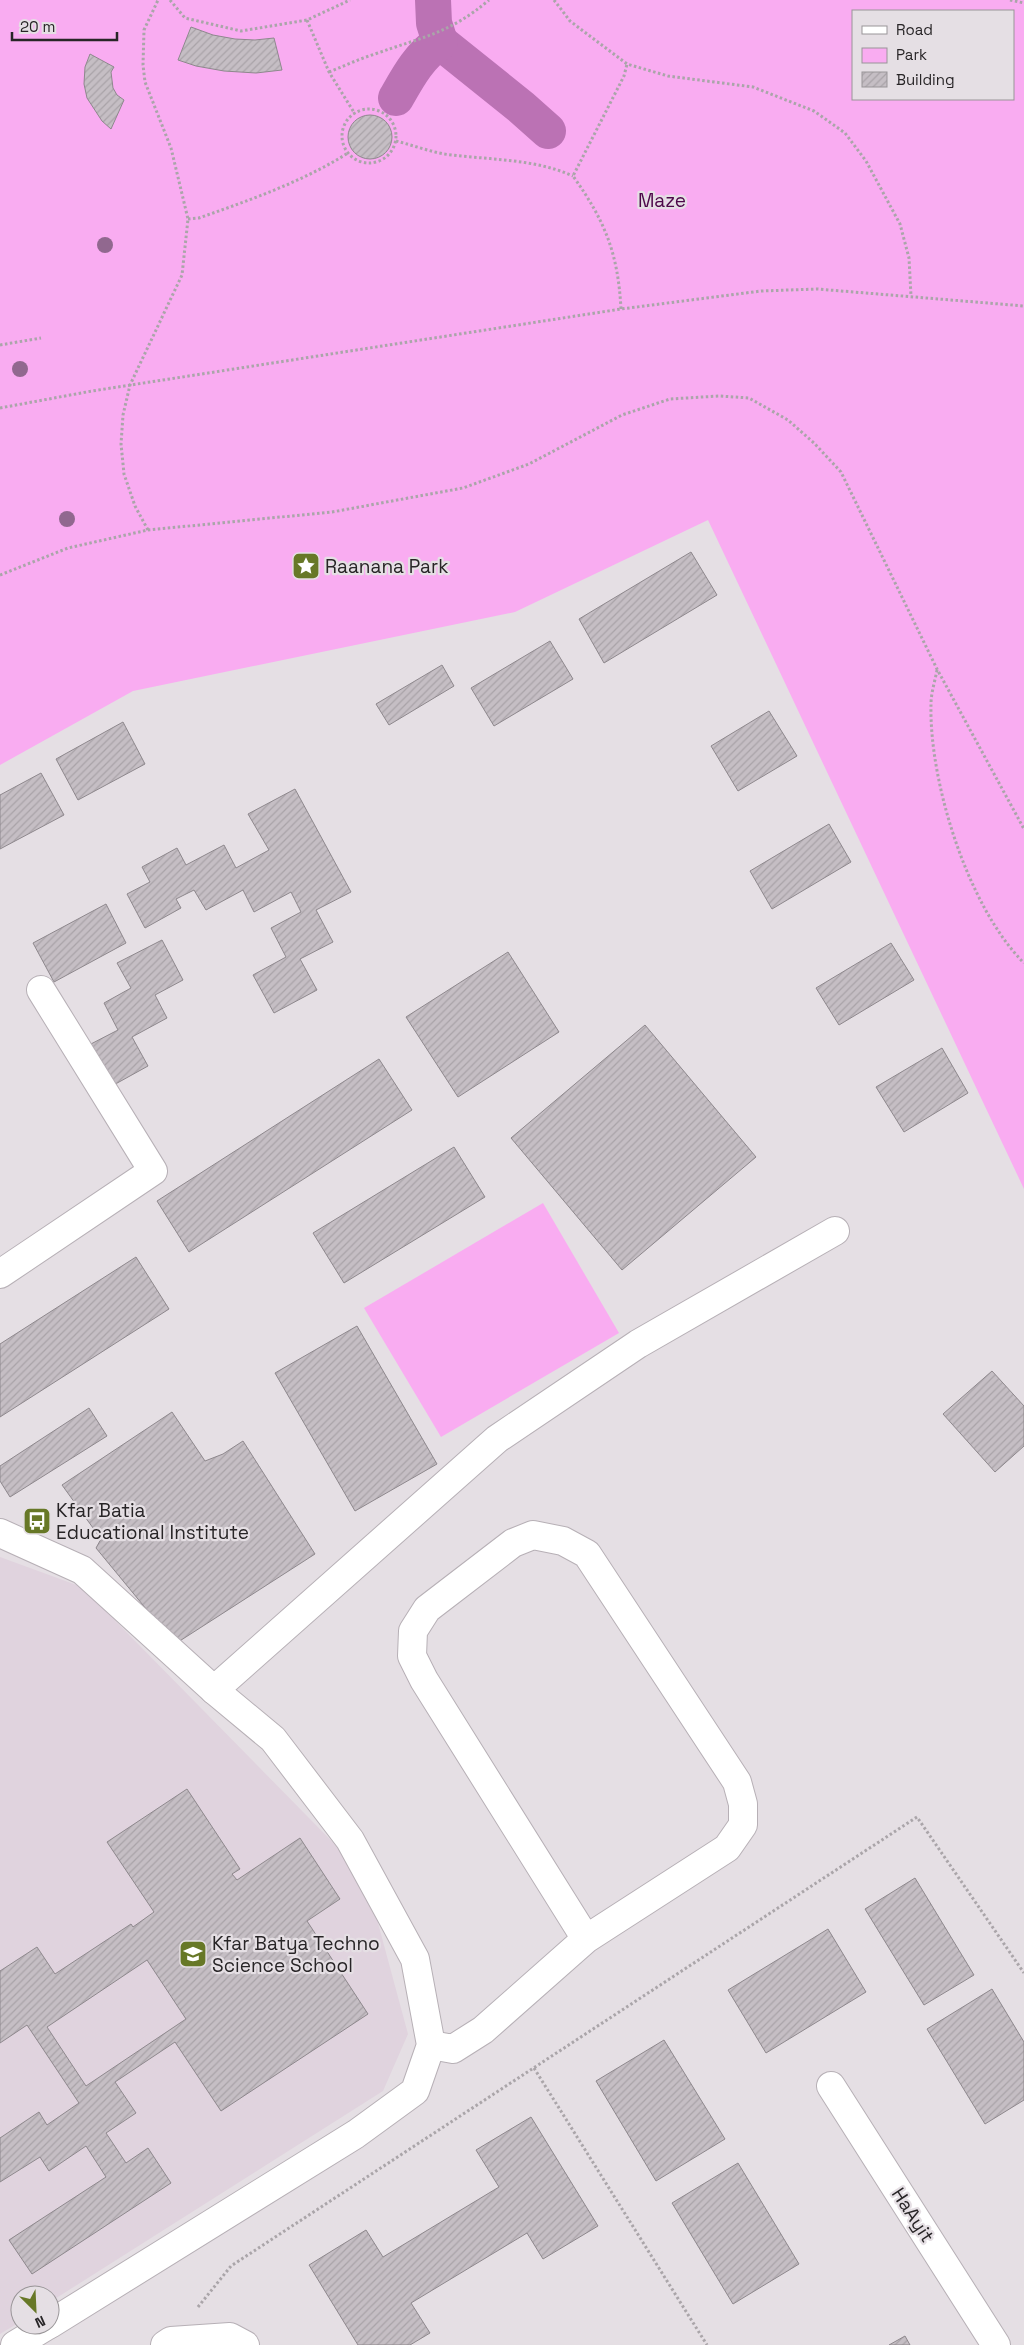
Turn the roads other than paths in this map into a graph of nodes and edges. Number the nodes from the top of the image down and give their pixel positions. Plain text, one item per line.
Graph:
1 (41, 990) dead end
2 (836, 1231) dead end
3 (0, 1274) edge
4 (0, 1533) edge
5 (214, 1690) junction
6 (586, 1940) junction
7 (431, 2045) junction
8 (831, 2086) dead end
9 (60, 2317) edge
10 (31, 2335) edge
11 (168, 2343) edge
12 (15, 2345) edge
13 (245, 2345) edge
14 (996, 2345) edge

1 - 3 street
2 - 5 street
4 - 5 street
5 - 7 street
6 - 6 street
6 - 7 street
7 - 9 street
8 - 14 street, HaAyit
10 - 12 street
11 - 13 street

